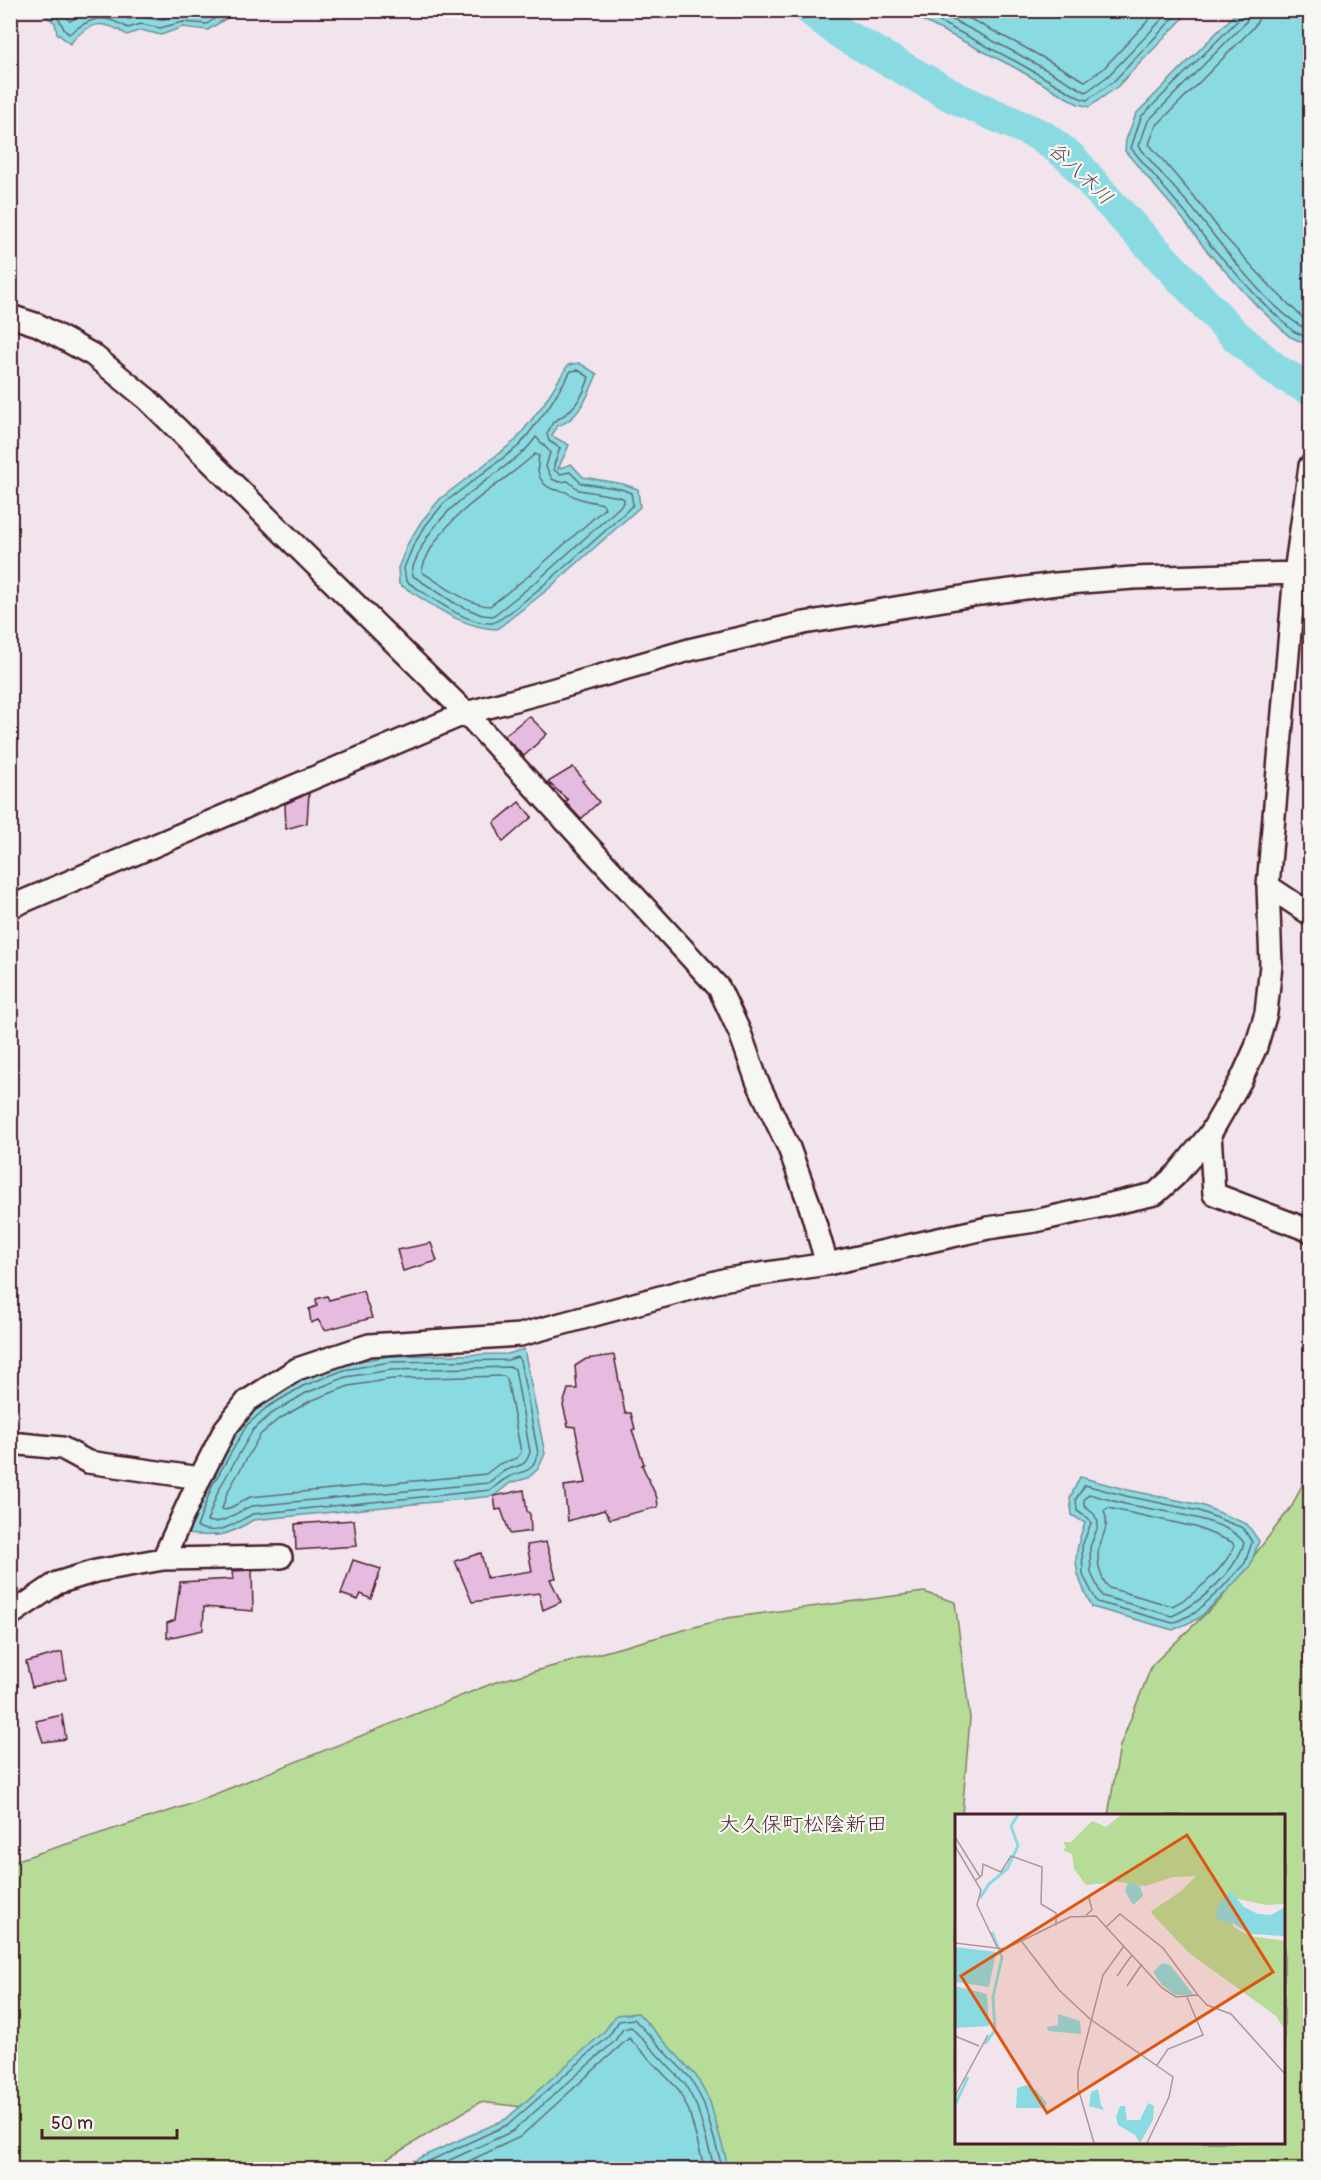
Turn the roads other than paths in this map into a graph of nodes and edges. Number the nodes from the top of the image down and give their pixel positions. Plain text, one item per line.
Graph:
1 (10, 316) edge
2 (1311, 466) edge
3 (1295, 573) junction
4 (466, 713) junction
5 (1269, 886) junction
6 (10, 908) edge
7 (1311, 914) edge
8 (1209, 1134) junction
9 (1308, 1230) dead end
10 (827, 1264) junction
11 (10, 1443) edge
12 (200, 1478) junction
13 (281, 1557) dead end
14 (164, 1559) junction
15 (10, 1615) edge

1 - 4 street
2 - 3 street
3 - 4 street
3 - 5 street
4 - 6 street
4 - 10 street
5 - 7 street
5 - 8 street
8 - 9 street
8 - 10 street
10 - 12 street
11 - 12 street
12 - 14 street
13 - 14 street
14 - 15 street

